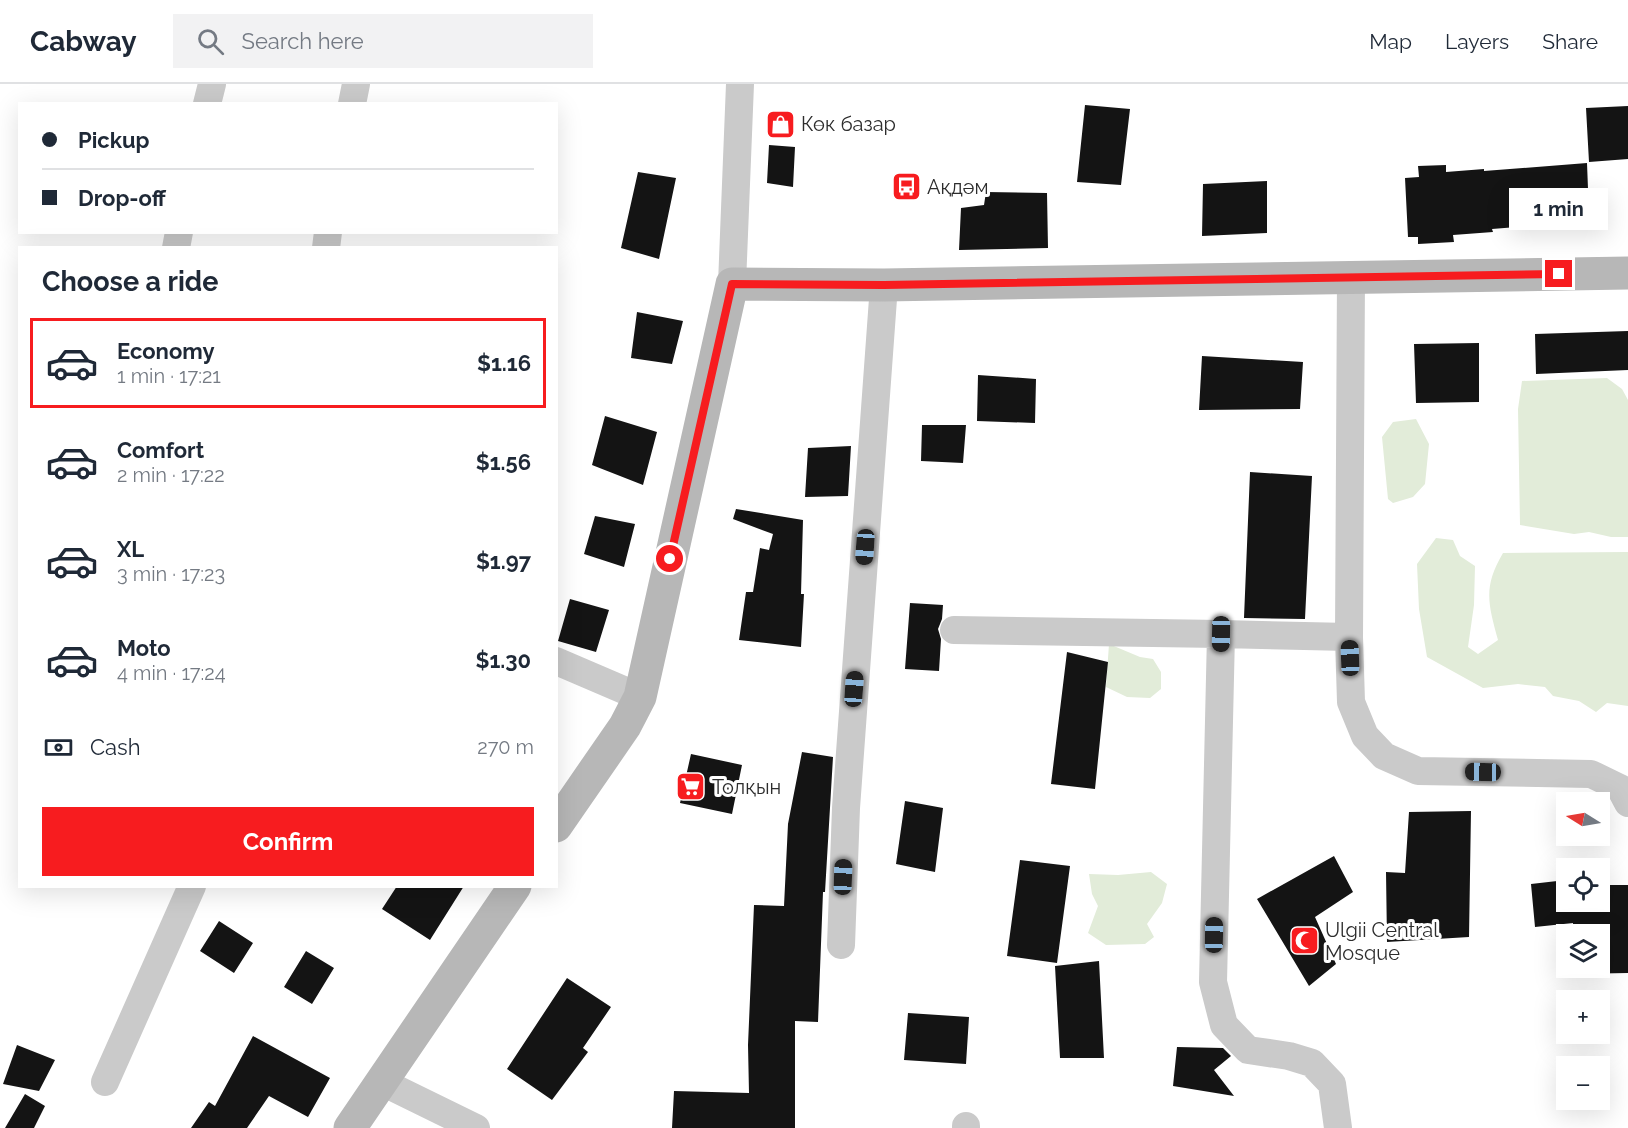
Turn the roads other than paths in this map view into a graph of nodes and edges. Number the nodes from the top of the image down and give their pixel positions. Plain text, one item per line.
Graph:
1 (212, 84) edge
2 (356, 84) edge
3 (740, 84) edge
4 (208, 102) edge
5 (352, 102) edge
6 (1628, 273) edge
7 (1351, 276) junction
8 (732, 284) junction
9 (884, 285) junction
10 (954, 630) dead end
11 (1221, 634) junction
12 (1349, 637) junction
13 (558, 662) edge
14 (640, 697) junction
15 (1628, 803) edge
16 (558, 823) edge
17 (191, 888) edge
18 (515, 888) edge
19 (841, 945) dead end
20 (105, 1082) dead end
21 (382, 1082) junction
22 (350, 1128) edge
23 (476, 1128) edge
24 (1338, 1128) edge

1 - 4 street
2 - 5 street
3 - 8 street
6 - 7 street
7 - 9 street
7 - 12 street
8 - 9 street
8 - 14 street
9 - 19 street
10 - 11 street
11 - 12 street
11 - 24 street
12 - 15 street
13 - 14 street
14 - 16 street
17 - 20 street
18 - 21 street
21 - 22 street
21 - 23 street

